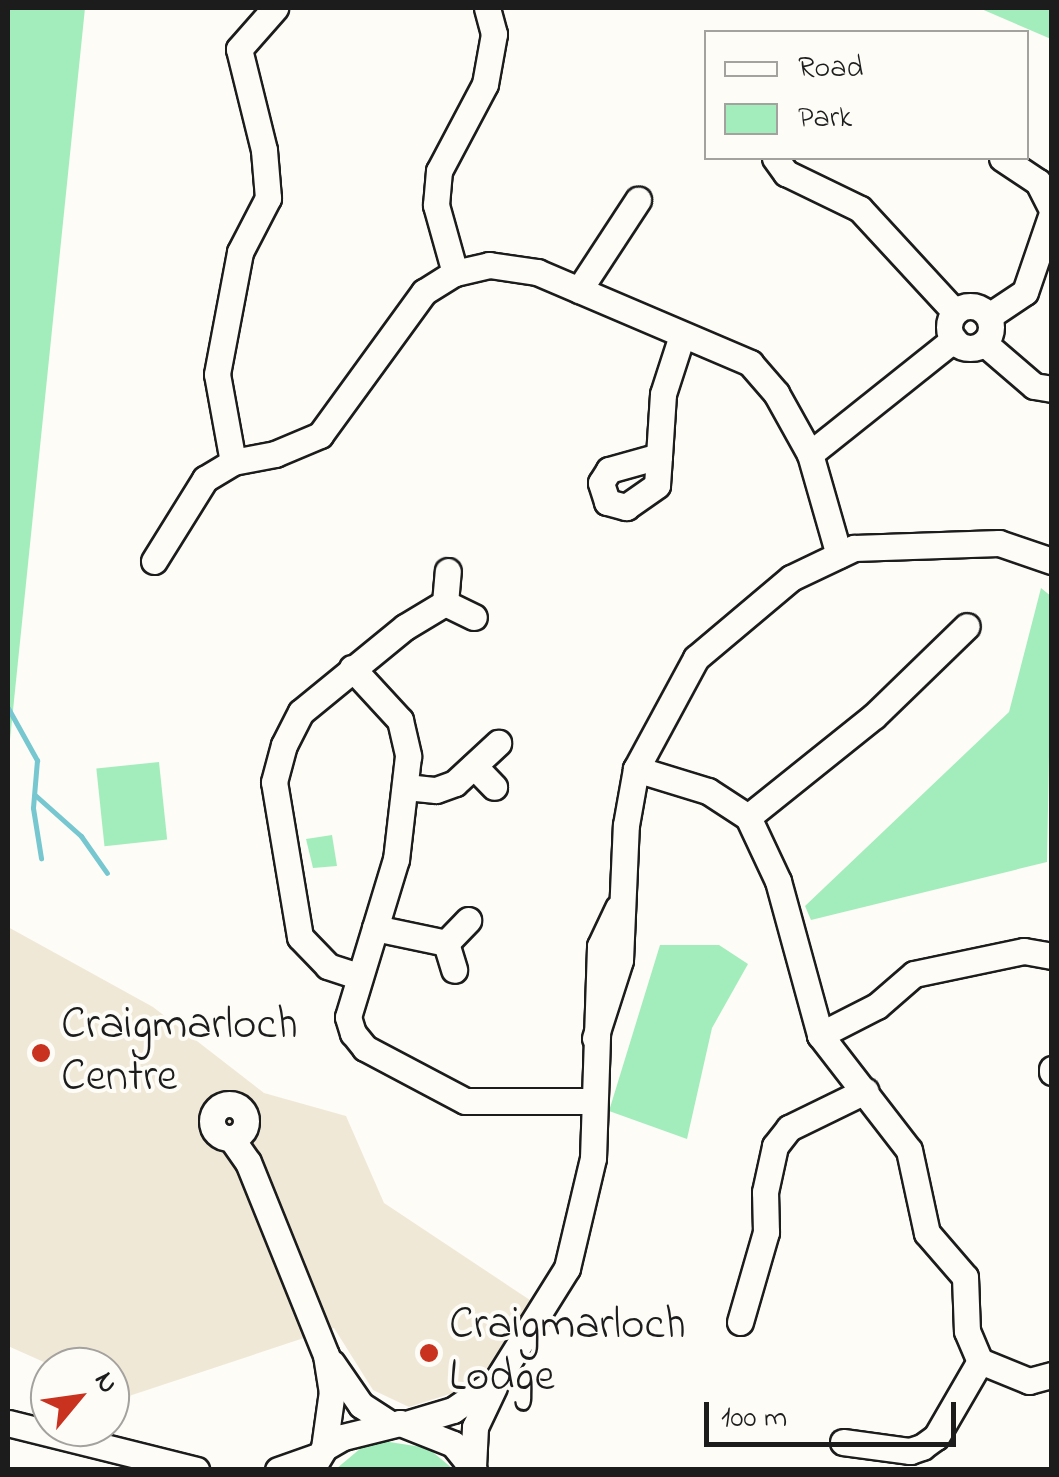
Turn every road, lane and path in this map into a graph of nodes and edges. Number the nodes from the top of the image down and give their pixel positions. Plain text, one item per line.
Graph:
1 (275, 8) edge
2 (486, 8) edge
3 (776, 160) edge
4 (1005, 160) edge
5 (638, 200) dead end
6 (1052, 211) edge
7 (454, 273) junction
8 (578, 290) junction
9 (955, 312) junction
10 (989, 316) junction
11 (682, 335) junction
12 (954, 339) junction
13 (984, 343) junction
14 (1052, 389) edge
15 (810, 454) junction
16 (659, 456) dead end
17 (232, 462) junction
18 (839, 555) junction
19 (1052, 561) edge
20 (154, 562) dead end
21 (448, 571) dead end
22 (445, 603) junction
23 (474, 617) dead end
24 (967, 626) dead end
25 (352, 668) junction
26 (498, 743) dead end
27 (474, 766) junction
28 (636, 770) junction
29 (406, 787) junction
30 (494, 787) dead end
31 (748, 817) junction
32 (468, 920) dead end
33 (374, 928) junction
34 (446, 943) junction
35 (1052, 956) edge
36 (454, 970) dead end
37 (358, 976) junction
38 (820, 1035) junction
39 (865, 1091) junction
40 (594, 1101) junction
41 (232, 1138) dead end
42 (740, 1322) dead end
43 (326, 1355) junction
44 (980, 1361) junction
45 (1052, 1375) edge
46 (498, 1380) junction
47 (8, 1422) edge
48 (398, 1424) junction
49 (843, 1442) dead end
50 (318, 1458) edge
51 (473, 1468) edge
52 (196, 1470) edge
53 (278, 1470) edge

1 - 17 street
2 - 7 street
3 - 9 street
4 - 6 street
5 - 8 street
6 - 10 street
7 - 8 street
7 - 17 street
8 - 11 street
9 - 10 street
9 - 12 street
10 - 13 street
11 - 15 street
11 - 16 street
12 - 13 street
12 - 15 street
13 - 14 street
15 - 18 street
17 - 20 street
18 - 19 street
18 - 28 street
21 - 22 street
22 - 23 street
22 - 25 street
24 - 31 street
25 - 29 street
25 - 37 street
26 - 27 street
27 - 29 street
27 - 30 street
28 - 31 street
28 - 40 street
29 - 33 street
31 - 38 street
32 - 34 street
33 - 34 street
33 - 37 street
34 - 36 street
35 - 38 street
37 - 40 street
38 - 39 street
39 - 42 street
39 - 44 street
40 - 46 street
41 - 43 street
43 - 48 street
43 - 50 street
44 - 45 street
44 - 49 street
46 - 48 street
46 - 51 street
47 - 52 street
48 - 50 street
48 - 51 street
50 - 53 street

